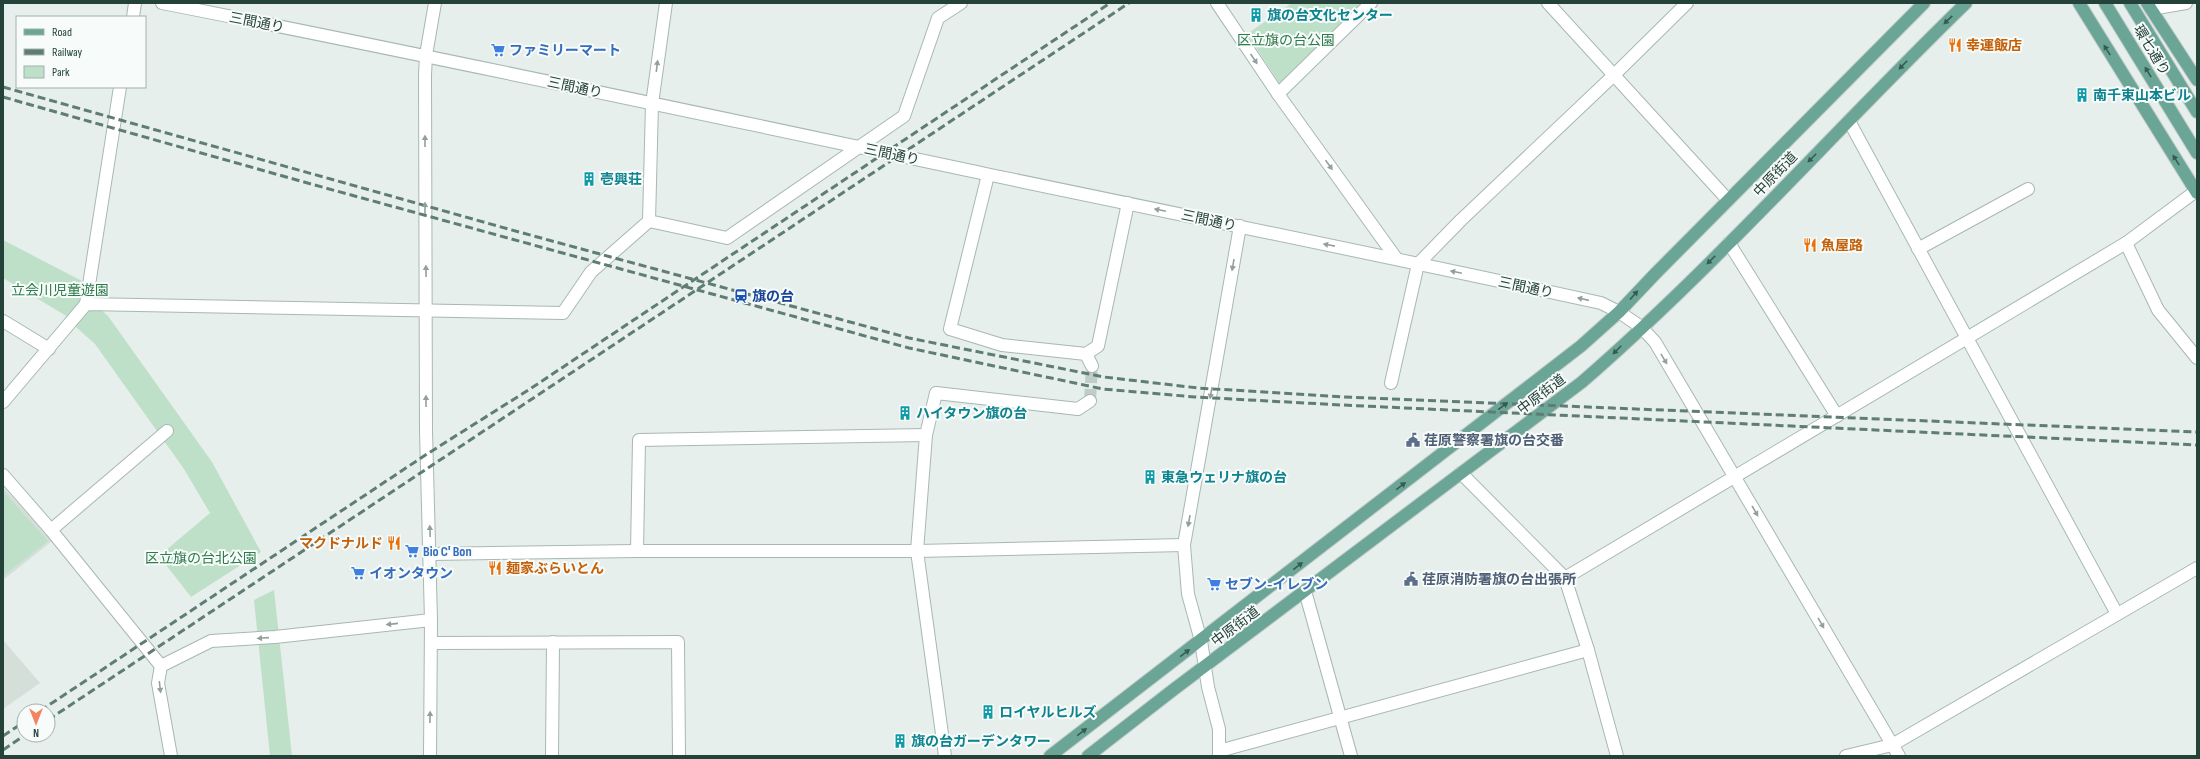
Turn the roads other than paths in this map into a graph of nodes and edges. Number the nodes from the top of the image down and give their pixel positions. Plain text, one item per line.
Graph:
1 (135, 3) edge
2 (162, 3) edge
3 (435, 3) edge
4 (666, 3) edge
5 (961, 3) edge
6 (1217, 3) edge
7 (1371, 3) edge
8 (1548, 3) edge
9 (1687, 3) edge
10 (1924, 3) edge
11 (1966, 3) edge
12 (2079, 3) edge
13 (2105, 3) edge
14 (2130, 3) edge
15 (2186, 3) edge
16 (2149, 6) edge
17 (132, 16) edge
18 (426, 55) junction
19 (1614, 75) junction
20 (2197, 80) edge
21 (120, 88) edge
22 (1278, 94) junction
23 (652, 104) junction
24 (2197, 112) edge
25 (1849, 121) junction
26 (860, 147) junction
27 (2197, 153) edge
28 (988, 174) junction
29 (2028, 189) dead end
30 (2196, 192) edge
31 (1728, 200) junction
32 (1128, 203) junction
33 (649, 221) junction
34 (1240, 226) junction
35 (1729, 242) junction
36 (2126, 242) junction
37 (1918, 249) junction
38 (1396, 258) junction
39 (1418, 264) junction
40 (86, 304) junction
41 (426, 310) junction
42 (1619, 312) junction
43 (3, 321) edge
44 (1641, 328) junction
45 (1967, 338) junction
46 (49, 349) junction
47 (1086, 354) junction
48 (2197, 358) edge
49 (1092, 366) tunnel mouth
50 (1391, 383) dead end
51 (3, 402) edge
52 (1090, 402) dead end
53 (1837, 416) junction
54 (167, 431) dead end
55 (926, 436) junction
56 (1461, 473) junction
57 (3, 475) edge
58 (1735, 478) junction
59 (51, 530) junction
60 (1184, 545) junction
61 (637, 551) junction
62 (917, 551) junction
63 (430, 554) junction
64 (2197, 568) edge
65 (1565, 578) junction
66 (1305, 591) junction
67 (2117, 614) junction
68 (431, 620) junction
69 (1201, 641) junction
70 (553, 642) junction
71 (431, 643) junction
72 (1588, 650) junction
73 (161, 666) junction
74 (1204, 668) junction
75 (1341, 718) junction
76 (1892, 745) junction
77 (1219, 753) edge
78 (171, 756) edge
79 (430, 756) edge
80 (552, 756) edge
81 (679, 756) edge
82 (945, 756) edge
83 (1050, 756) edge
84 (1088, 756) edge
85 (1351, 756) edge
86 (1617, 756) edge
87 (1846, 756) edge
88 (1899, 756) edge

1 - 17 street
2 - 18 street, 三間通り
3 - 18 street
23 -> 4 street
5 - 26 street
6 -> 22 street
7 - 22 street
8 - 19 street
9 - 19 street
10 - 31 main road, 中原街道
11 -> 25 main road, 中原街道
30 -> 12 main road
27 -> 13 main road, 環七通り
14 - 24 main road, 環七通り
15 - 16 street
16 - 20 main road
18 - 23 street, 三間通り
41 -> 18 street
19 - 31 street
19 - 39 street
21 - 40 street
22 -> 38 street
23 - 26 street, 三間通り
23 - 33 street
25 -> 35 main road, 中原街道
25 - 37 street
26 - 28 street, 三間通り
26 - 33 street
28 - 32 street, 三間通り
28 - 47 street
29 - 37 street
30 - 36 street
42 -> 31 main road, 中原街道
34 -> 32 street, 三間通り
32 - 47 street
33 - 41 street
38 -> 34 street, 三間通り
34 -> 60 street
35 -> 44 main road, 中原街道
35 - 53 street
36 - 45 street
36 - 48 street
37 - 45 street
38 - 39 street, 三間通り
42 -> 39 street, 三間通り
39 - 50 street
40 - 41 street
40 - 46 street
63 -> 41 street
42 - 44 street, 三間通り
69 -> 42 main road, 中原街道
43 - 46 street
44 -> 56 main road, 中原街道
44 -> 58 street, 三間通り
45 - 53 street
45 - 67 street
46 - 51 street
47 - 49 street
52 - 55 street
53 - 58 street
54 - 59 street
55 - 61 street
55 - 62 street
56 - 65 street
56 - 66 main road, 中原街道
57 - 59 street
58 - 65 street
58 -> 76 street, 三間通り
59 - 73 street
60 - 62 street
60 - 69 street
61 - 62 street
61 - 63 street
62 - 82 street
63 - 68 street
64 - 67 street
65 - 72 street
66 - 74 main road, 中原街道
66 - 75 street
67 - 76 street
68 - 71 street
68 -> 73 street
69 - 74 street
83 -> 69 main road, 中原街道
70 - 71 street
70 - 80 street
70 - 81 street
79 -> 71 street
72 - 75 street
72 - 86 street
73 -> 78 street
74 - 77 street
74 - 84 main road, 中原街道
75 - 77 street
75 - 85 street
76 - 87 street
76 - 88 street, 三間通り

